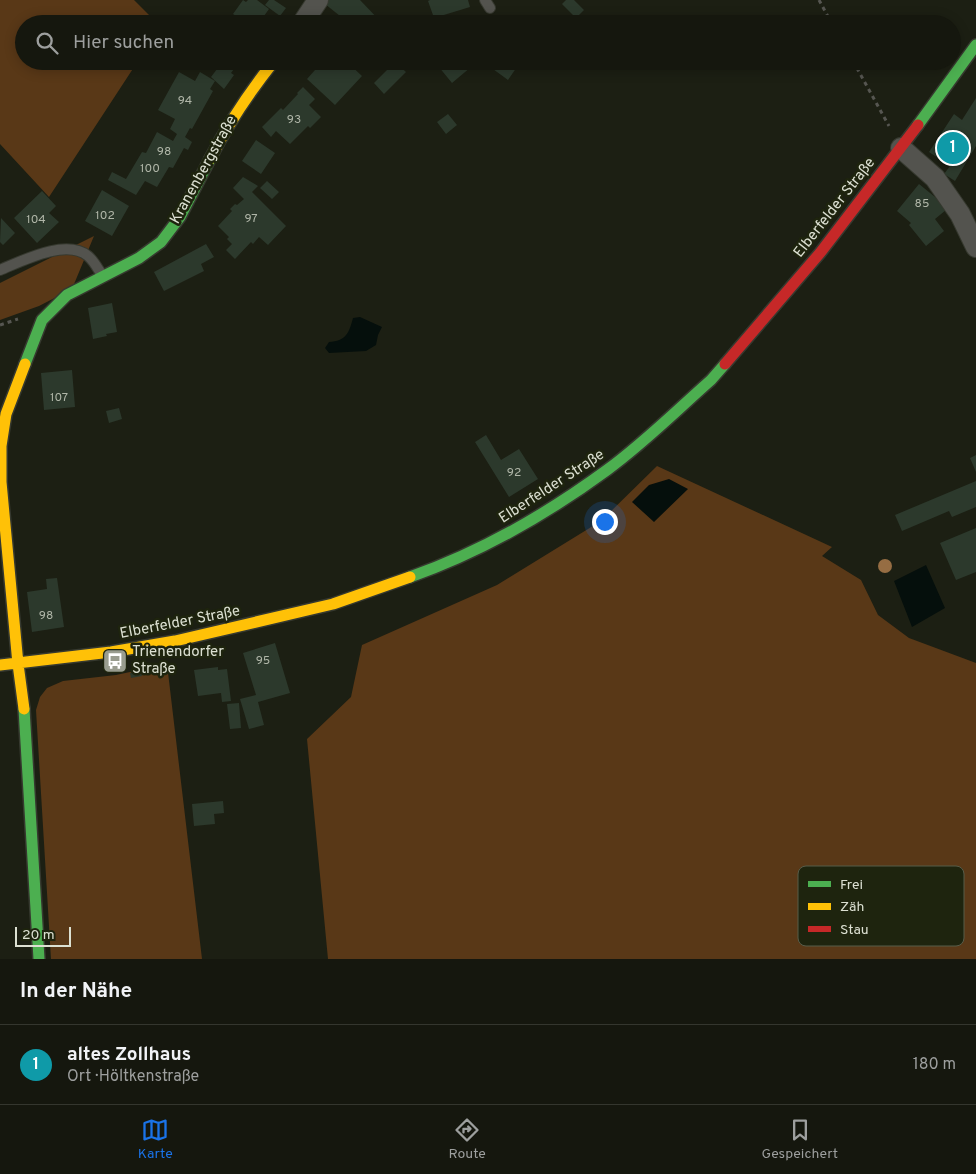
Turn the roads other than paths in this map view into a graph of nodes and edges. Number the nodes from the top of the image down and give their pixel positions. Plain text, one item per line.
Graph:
1 (318, 0) edge
2 (308, 15) edge
3 (976, 45) edge
4 (961, 66) edge
5 (267, 70) edge
6 (958, 70) edge
7 (901, 148) junction
8 (976, 247) edge
9 (0, 270) edge
10 (104, 276) junction
11 (18, 664) junction
12 (0, 665) edge
13 (40, 959) edge

1 - 2 street
3 - 4 main road, Elberfelder Straße
5 - 10 main road, Kranenbergstraße
6 - 7 main road, Elberfelder Straße
7 - 8 street
7 - 11 main road, Elberfelder Straße
9 - 10 lane
10 - 11 main road, Kranenbergstraße
11 - 12 main road, Elberfelder Straße
11 - 13 main road

